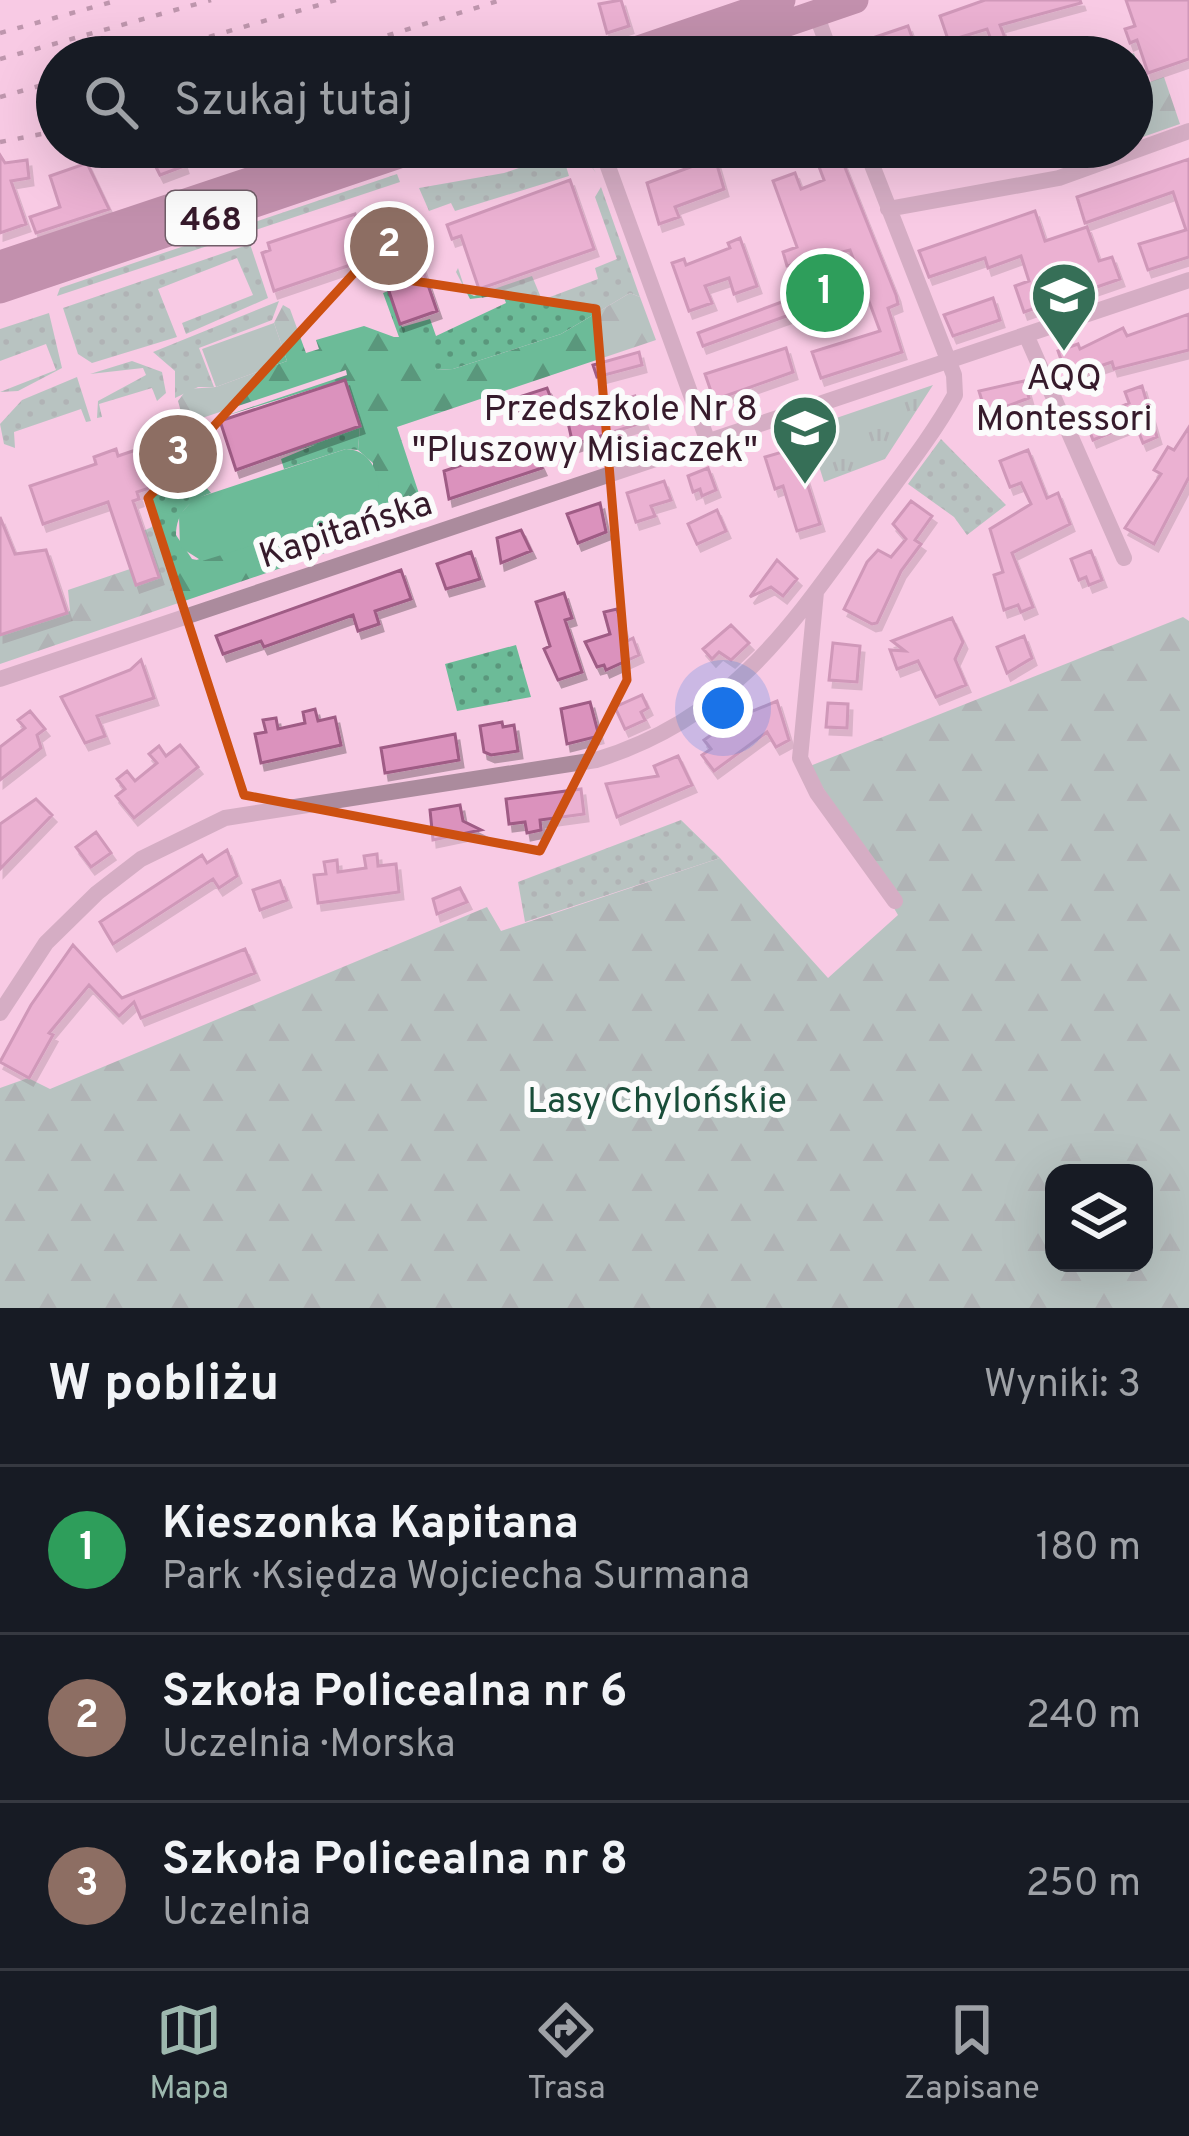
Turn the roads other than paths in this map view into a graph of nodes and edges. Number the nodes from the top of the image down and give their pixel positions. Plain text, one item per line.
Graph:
1 (782, 0) edge
2 (855, 0) edge
3 (816, 14) junction
4 (677, 36) edge
5 (751, 36) edge
6 (824, 36) edge
7 (1189, 131) edge
8 (1153, 144) edge
9 (287, 168) edge
10 (361, 168) edge
11 (609, 168) edge
12 (873, 168) edge
13 (1087, 168) edge
14 (888, 208) junction
15 (0, 264) edge
16 (1189, 280) edge
17 (0, 290) edge
18 (1027, 337) junction
19 (949, 364) junction
20 (708, 442) junction
21 (1124, 558) dead end
22 (816, 592) junction
23 (0, 679) edge
24 (895, 901) dead end
25 (0, 1013) edge

1 - 4 main road
2 - 3 main road
3 - 5 main road
3 - 6 street
7 - 8 street
9 - 15 main road, 468
10 - 17 main road, 468
11 - 20 street
12 - 14 street
13 - 14 street
14 - 19 street
16 - 18 street, Kapitańska
18 - 19 street, Kapitańska
18 - 21 street
19 - 20 street, Kapitańska
19 - 22 street
20 - 23 street, Kapitańska
22 - 24 street
22 - 25 street

